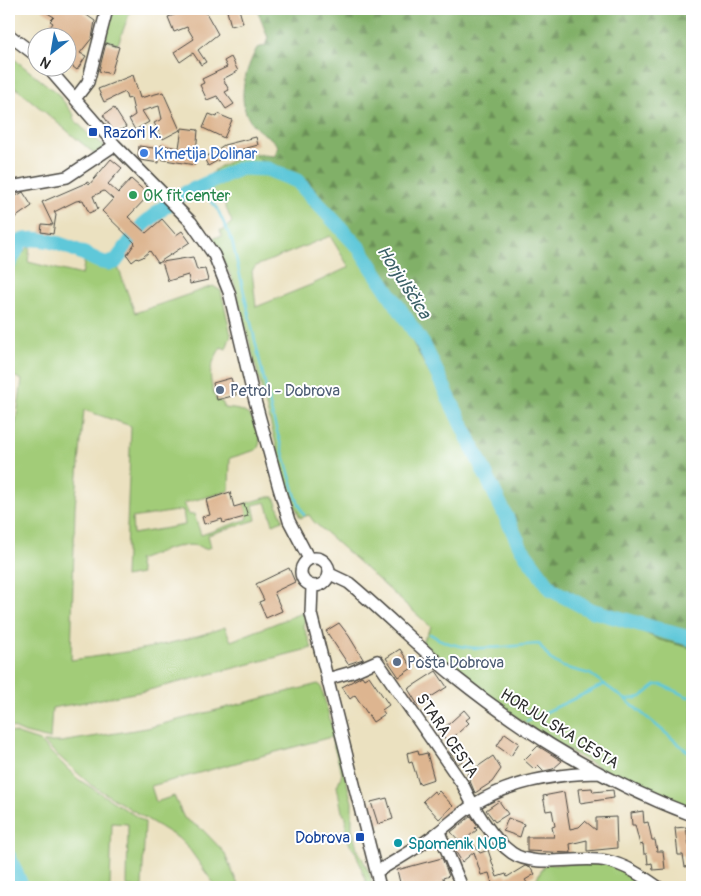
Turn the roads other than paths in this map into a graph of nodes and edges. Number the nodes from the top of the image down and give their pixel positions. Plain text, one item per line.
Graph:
1 (107, 9) edge
2 (9, 35) edge
3 (28, 49) edge
4 (57, 78) edge
5 (75, 99) junction
6 (114, 145) junction
7 (9, 191) edge
8 (309, 559) junction
9 (330, 574) junction
10 (312, 586) junction
11 (327, 679) junction
12 (598, 773) junction
13 (473, 805) junction
14 (692, 816) edge
15 (439, 832) junction
16 (376, 872) junction
17 (380, 887) edge
18 (462, 887) edge
19 (658, 887) edge

1 - 5 street
2 - 3 street
4 - 5 street
5 - 6 street
6 - 7 street
6 - 8 street
8 - 9 street
8 - 10 street
9 - 10 street
9 - 12 street, HORJULSKA CESTA
10 - 11 street
11 - 13 street, STARA CESTA
11 - 16 street
12 - 13 street
12 - 14 street, HORJULSKA CESTA
13 - 15 street
13 - 19 street, STARA CESTA
15 - 16 street
15 - 18 street
16 - 17 street

